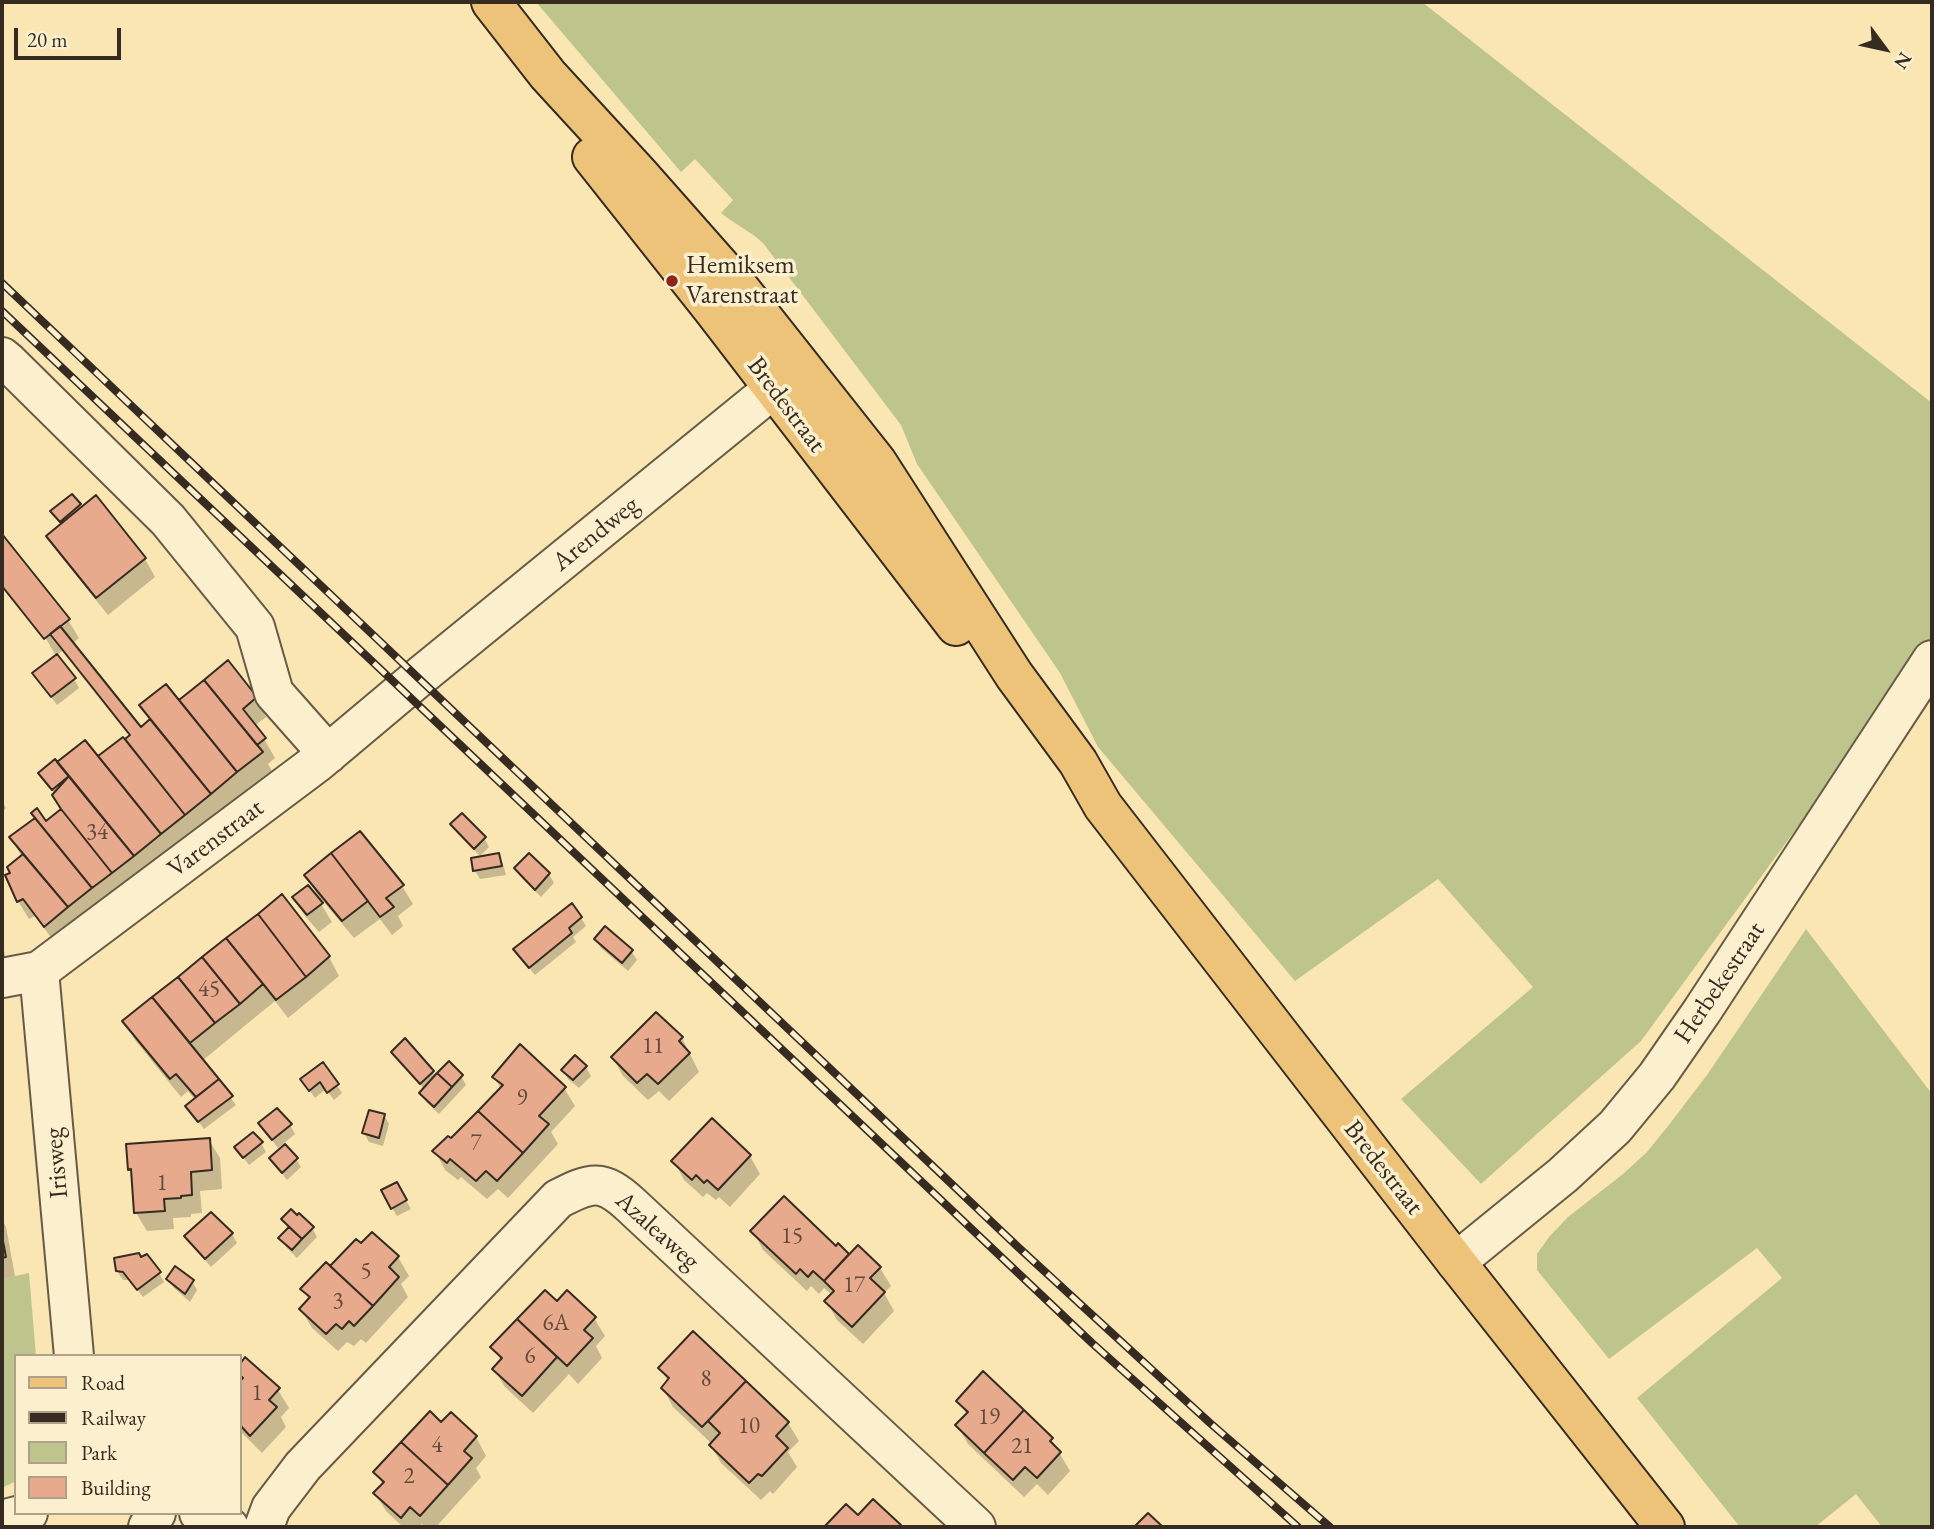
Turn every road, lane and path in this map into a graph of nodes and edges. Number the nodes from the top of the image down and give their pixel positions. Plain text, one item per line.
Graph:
1 (472, 2) edge
2 (491, 2) edge
3 (2, 357) edge
4 (773, 390) junction
5 (1932, 660) edge
6 (418, 678) joint
7 (328, 754) junction
8 (1103, 806) junction
9 (39, 971) junction
10 (2, 978) edge
11 (1456, 1262) junction
12 (74, 1354) edge
13 (21, 1515) edge
14 (203, 1515) edge
15 (2, 1520) edge
16 (229, 1527) edge
17 (264, 1527) edge
18 (976, 1527) edge
19 (1665, 1527) edge

1 - 4 main road, Bredestraat
2 - 8 main road, Bredestraat
3 - 7 street
4 - 6 street, Arendweg
4 - 8 main road, Bredestraat
5 - 11 street, Herbekestraat
6 - 7 street, Varenstraat
7 - 9 street, Varenstraat
8 - 11 main road, Bredestraat
9 - 10 street, Varenstraat
9 - 12 street, Irisweg
11 - 19 main road, Bredestraat
13 - 15 street
14 - 16 street
17 - 18 street, Azaleaweg

